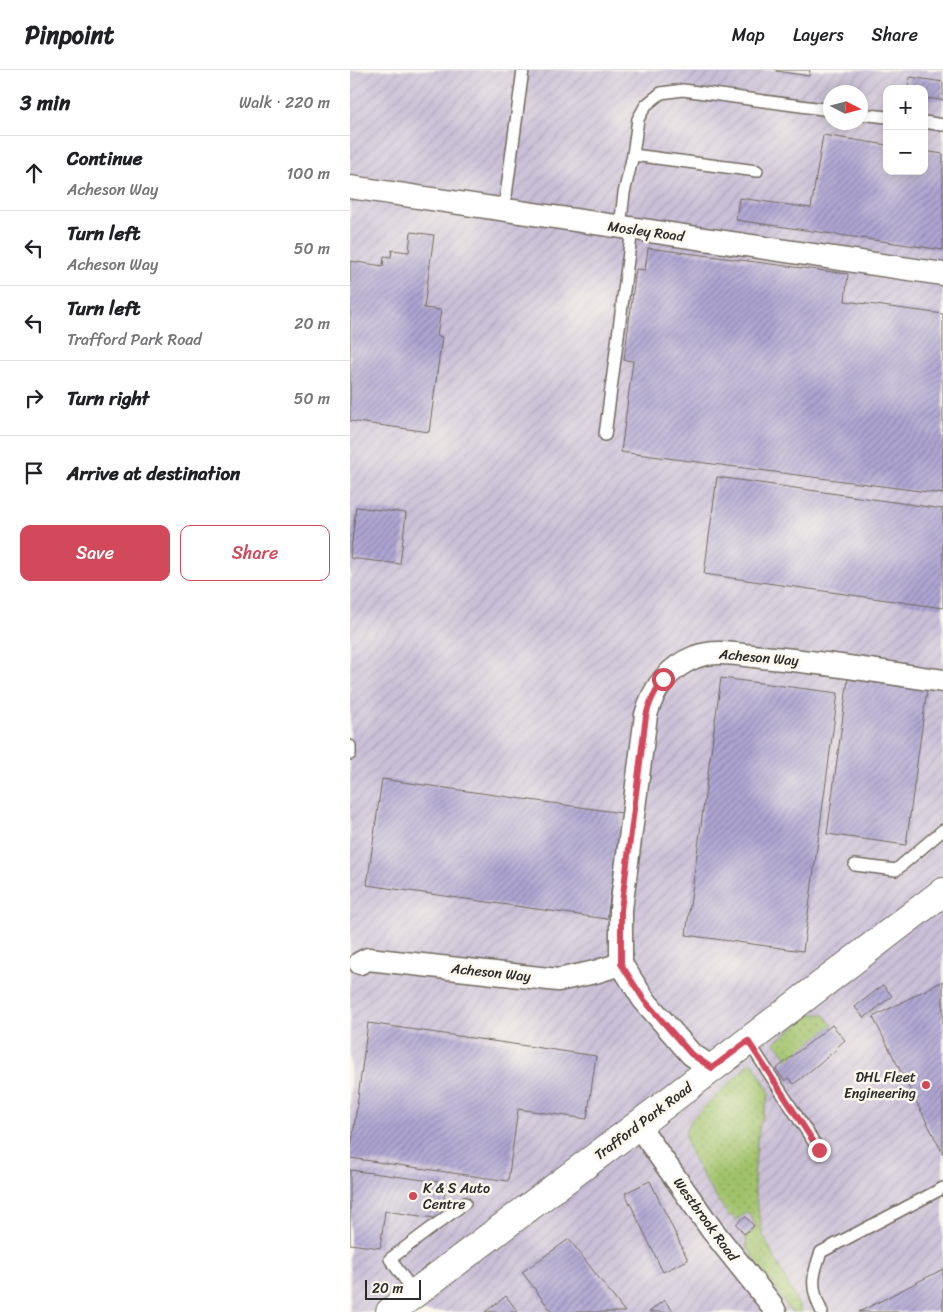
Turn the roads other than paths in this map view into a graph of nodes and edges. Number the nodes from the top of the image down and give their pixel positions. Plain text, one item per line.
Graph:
1 (523, 70) edge
2 (823, 109) edge
3 (868, 115) edge
4 (883, 117) edge
5 (928, 123) edge
6 (943, 125) edge
7 (633, 155) junction
8 (757, 171) dead end
9 (350, 187) edge
10 (504, 210) junction
11 (626, 228) junction
12 (943, 274) edge
13 (604, 436) dead end
14 (943, 681) edge
15 (350, 746) edge
16 (350, 754) edge
17 (943, 830) edge
18 (855, 864) dead end
19 (943, 892) edge
20 (621, 964) junction
21 (355, 968) edge
22 (748, 1041) junction
23 (712, 1068) junction
24 (638, 1125) junction
25 (819, 1150) dead end
26 (943, 1188) edge
27 (465, 1203) dead end
28 (413, 1295) junction
29 (390, 1312) edge
30 (775, 1312) edge
31 (822, 1312) edge

1 - 10 lane
2 - 7 lane
3 - 4 lane
5 - 6 lane
7 - 8 lane
7 - 11 lane
9 - 10 street, Mosley Road
10 - 11 street, Mosley Road
11 - 12 street, Mosley Road
11 - 13 lane
14 - 20 street, Acheson Way
15 - 16 lane
17 - 18 lane
19 - 22 street, Trafford Park Road
20 - 21 street, Acheson Way
20 - 23 street
22 - 23 street, Trafford Park Road
22 - 25 lane
23 - 24 street, Trafford Park Road
24 - 28 street, Trafford Park Road
24 - 30 street, Westbrook Road
26 - 31 lane
27 - 28 lane
28 - 29 street, Trafford Park Road

